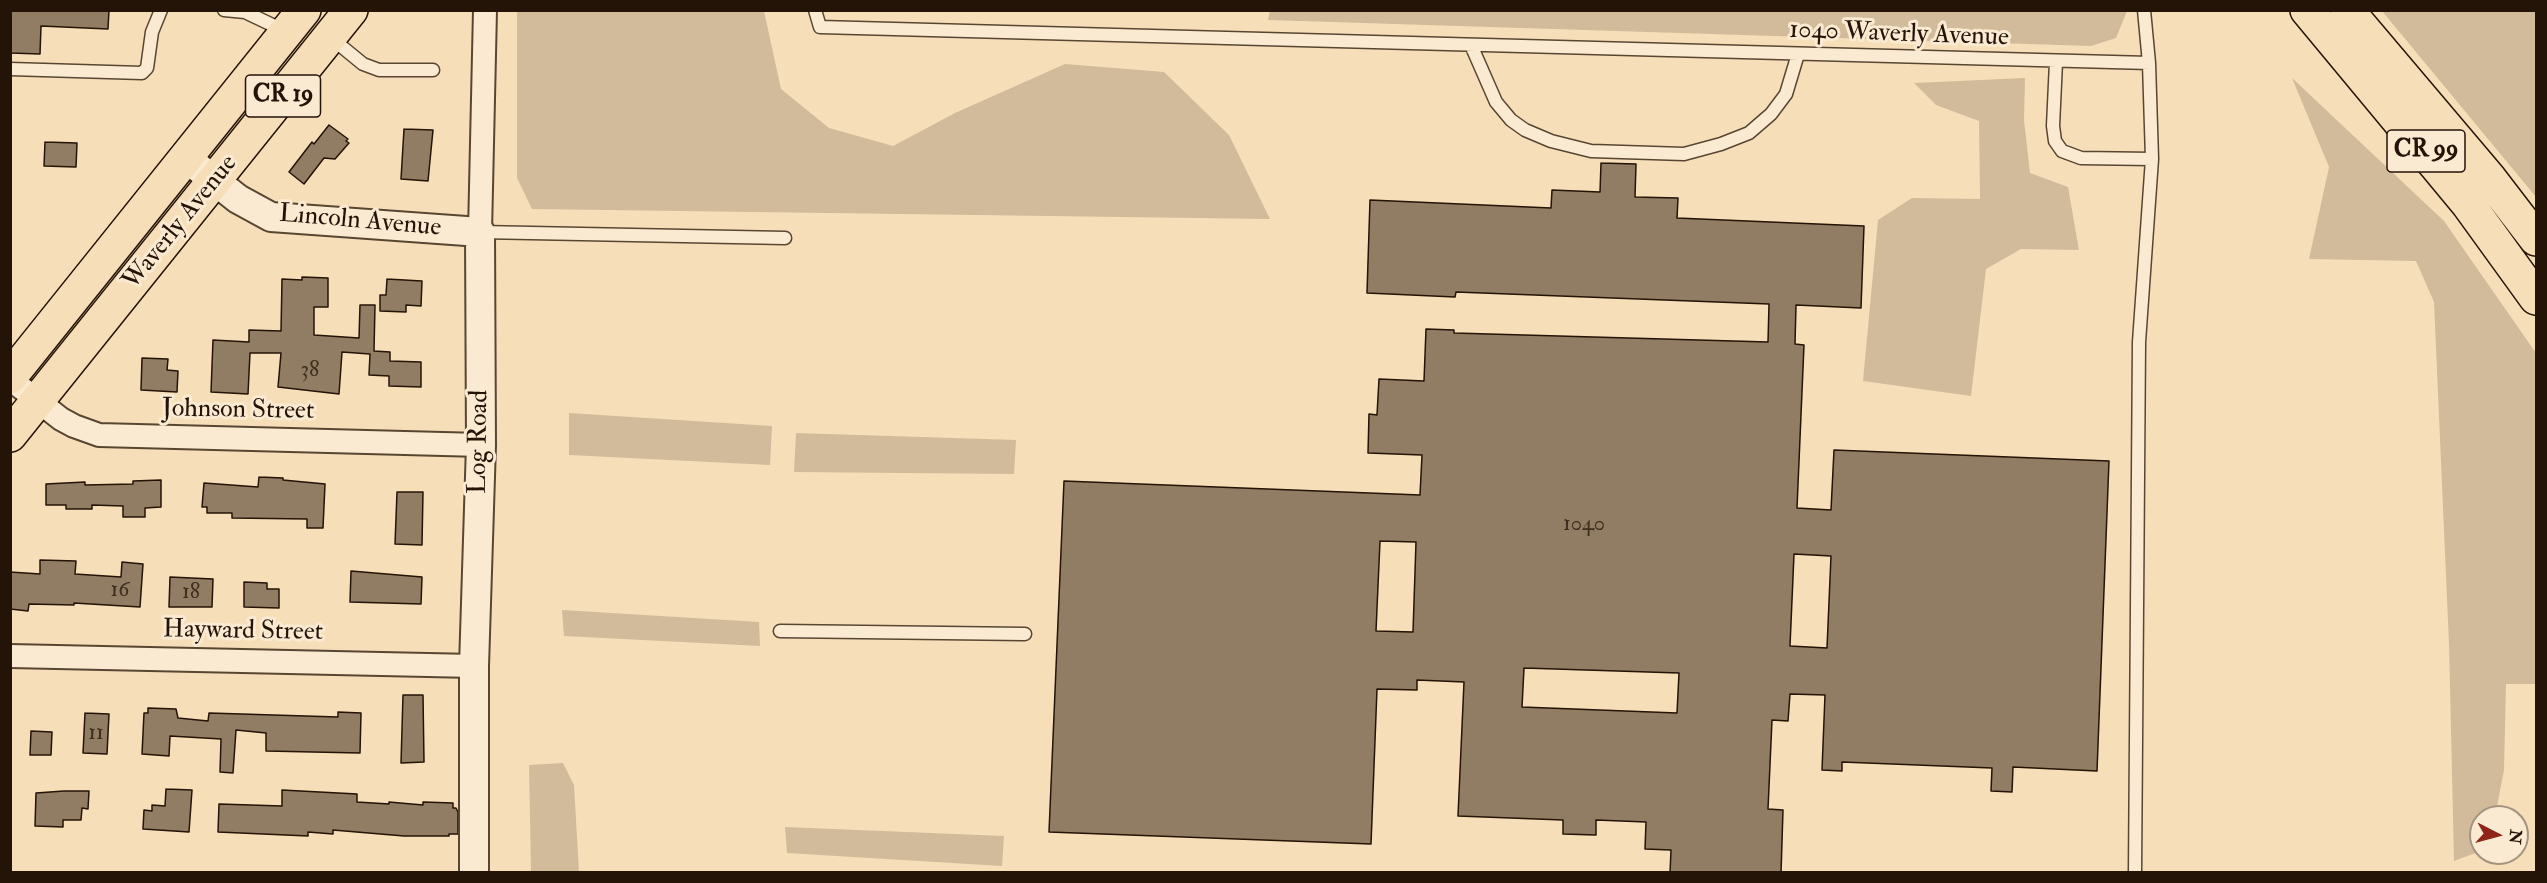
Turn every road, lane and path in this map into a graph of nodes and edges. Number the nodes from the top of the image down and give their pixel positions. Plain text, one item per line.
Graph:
1 (161, 10) edge
2 (225, 10) edge
3 (351, 10) edge
4 (484, 10) edge
5 (815, 10) edge
6 (2144, 10) edge
7 (2307, 10) edge
8 (2347, 10) edge
9 (295, 21) edge
10 (330, 37) junction
11 (1471, 45) junction
12 (1798, 54) junction
13 (2056, 62) junction
14 (2149, 63) junction
15 (10, 69) edge
16 (432, 70) dead end
17 (186, 158) junction
18 (2152, 159) junction
19 (215, 182) junction
20 (480, 232) junction
21 (785, 238) dead end
22 (2536, 239) edge
23 (2536, 298) edge
24 (10, 378) edge
25 (39, 402) junction
26 (10, 435) edge
27 (481, 445) junction
28 (780, 631) dead end
29 (1024, 634) dead end
30 (10, 656) edge
31 (474, 666) junction
32 (474, 873) edge
33 (2135, 873) edge

1 - 15 lane
2 - 9 lane
3 - 10 main road, Waverly Avenue / CR 19
4 - 20 street, Log Road
5 - 11 lane, 1040 Waverly Avenue
6 - 14 lane
7 - 23 main road, CR 99
8 - 22 main road, CR 99
9 - 17 main road, Waverly Avenue / CR 19
10 - 16 lane
10 - 19 main road, Waverly Avenue / CR 19
11 - 12 lane, 1040 Waverly Avenue
11 - 12 lane
12 - 13 lane, 1040 Waverly Avenue
13 - 14 lane, 1040 Waverly Avenue
13 - 18 lane
14 - 18 lane
17 - 19 street, Lincoln Avenue
17 - 24 main road, Waverly Avenue / CR 19
18 - 33 lane
19 - 20 street, Lincoln Avenue
19 - 25 main road, Waverly Avenue / CR 19
20 - 21 lane
20 - 27 street, Log Road
24 - 25 street, Johnson Street
25 - 26 main road, Waverly Avenue / CR 19
25 - 27 street, Johnson Street
27 - 31 street, Log Road
28 - 29 lane
30 - 31 street, Hayward Street
31 - 32 street, Log Road

